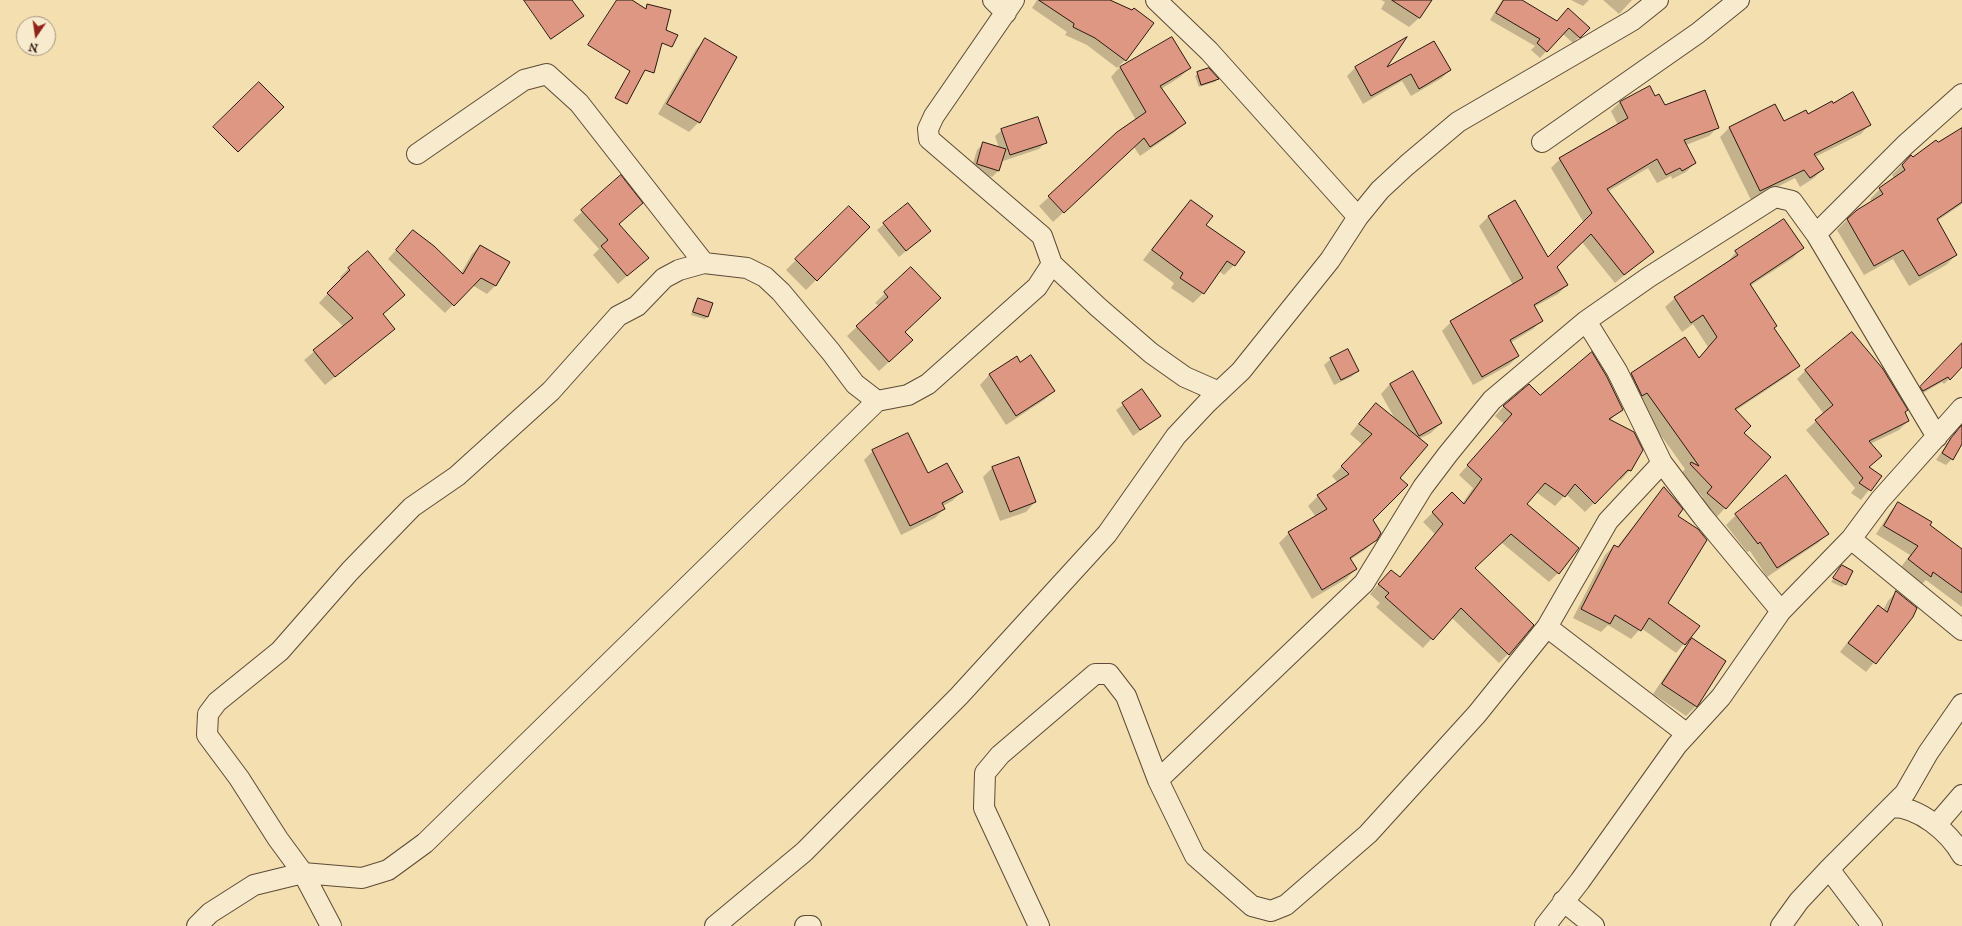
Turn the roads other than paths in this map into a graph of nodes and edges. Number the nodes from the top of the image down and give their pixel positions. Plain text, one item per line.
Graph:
1 (1156, 0) edge
2 (1658, 0) edge
3 (1739, 0) edge
4 (1005, 4) edge
5 (1962, 94) edge
6 (1542, 142) dead end
7 (417, 154) dead end
8 (1358, 217) junction
9 (1816, 234) junction
10 (704, 263) junction
11 (1052, 264) junction
12 (1586, 321) junction
13 (1219, 392) junction
14 (877, 401) junction
15 (1962, 408) edge
16 (1937, 437) junction
17 (1662, 463) junction
18 (1851, 539) junction
19 (1781, 611) junction
20 (1547, 628) junction
21 (1962, 630) edge
22 (1962, 704) edge
23 (1687, 734) junction
24 (1158, 780) junction
25 (1962, 795) edge
26 (1892, 807) junction
27 (1937, 824) junction
28 (1962, 855) edge
29 (1829, 869) junction
30 (303, 873) junction
31 (1563, 901) junction
32 (197, 926) edge
33 (331, 926) edge
34 (715, 926) edge
35 (805, 926) edge
36 (811, 926) edge
37 (1039, 926) edge
38 (1545, 926) edge
39 (1594, 926) edge
40 (1782, 926) edge
41 (1872, 926) edge

1 - 8 street
2 - 8 street
3 - 6 street
4 - 11 street
5 - 9 street
7 - 10 street
8 - 13 street
9 - 12 street
9 - 16 street
10 - 14 street
10 - 30 street
11 - 13 street
11 - 14 street
12 - 17 street
12 - 24 street
13 - 34 street
14 - 30 street
15 - 16 street
16 - 18 street
17 - 19 street
17 - 20 street
18 - 19 street
18 - 21 street
19 - 23 street
20 - 23 street
20 - 24 street
22 - 26 street
23 - 31 street
24 - 37 street
25 - 27 street
26 - 27 street
26 - 29 street
27 - 28 street
29 - 40 street
29 - 41 street
30 - 32 street
30 - 33 street
31 - 38 street
31 - 39 street
35 - 36 street

